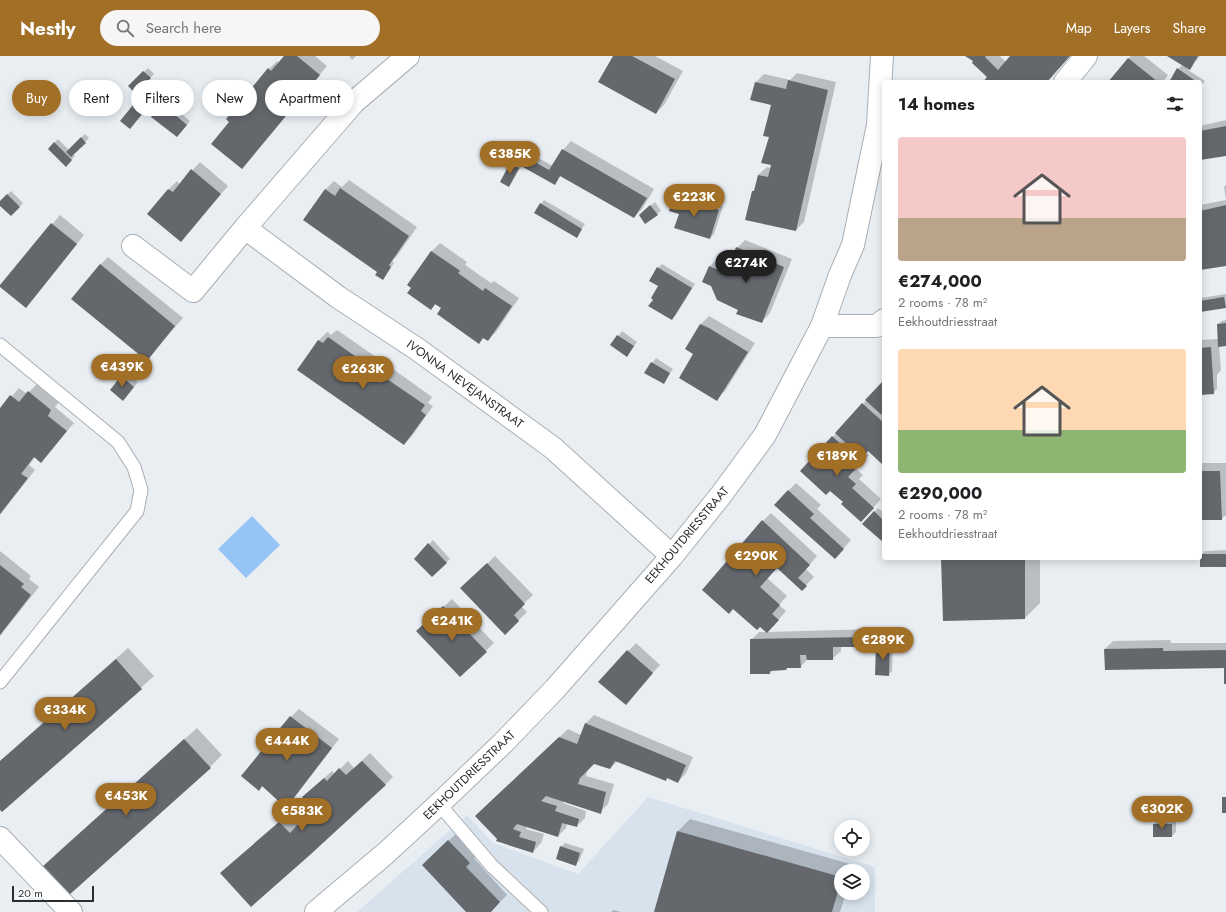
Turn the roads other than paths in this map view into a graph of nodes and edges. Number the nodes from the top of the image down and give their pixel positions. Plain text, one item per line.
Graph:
1 (408, 56) edge
2 (882, 56) edge
3 (1086, 56) edge
4 (1067, 80) edge
5 (245, 228) junction
6 (133, 246) dead end
7 (882, 322) edge
8 (822, 326) junction
9 (0, 345) edge
10 (672, 556) junction
11 (0, 682) edge
12 (439, 804) junction
13 (0, 838) edge
14 (71, 912) edge
15 (316, 912) edge
16 (541, 912) edge

1 - 5 street
2 - 8 street, EEKHOUTDRIESSTRAAT
3 - 4 street
5 - 6 street
5 - 10 street, IVONNA NEVEJANSTRAAT
7 - 8 street
8 - 10 street, EEKHOUTDRIESSTRAAT
9 - 11 lane
10 - 12 street, EEKHOUTDRIESSTRAAT
12 - 15 street, EEKHOUTDRIESSTRAAT
12 - 16 lane
13 - 14 street

